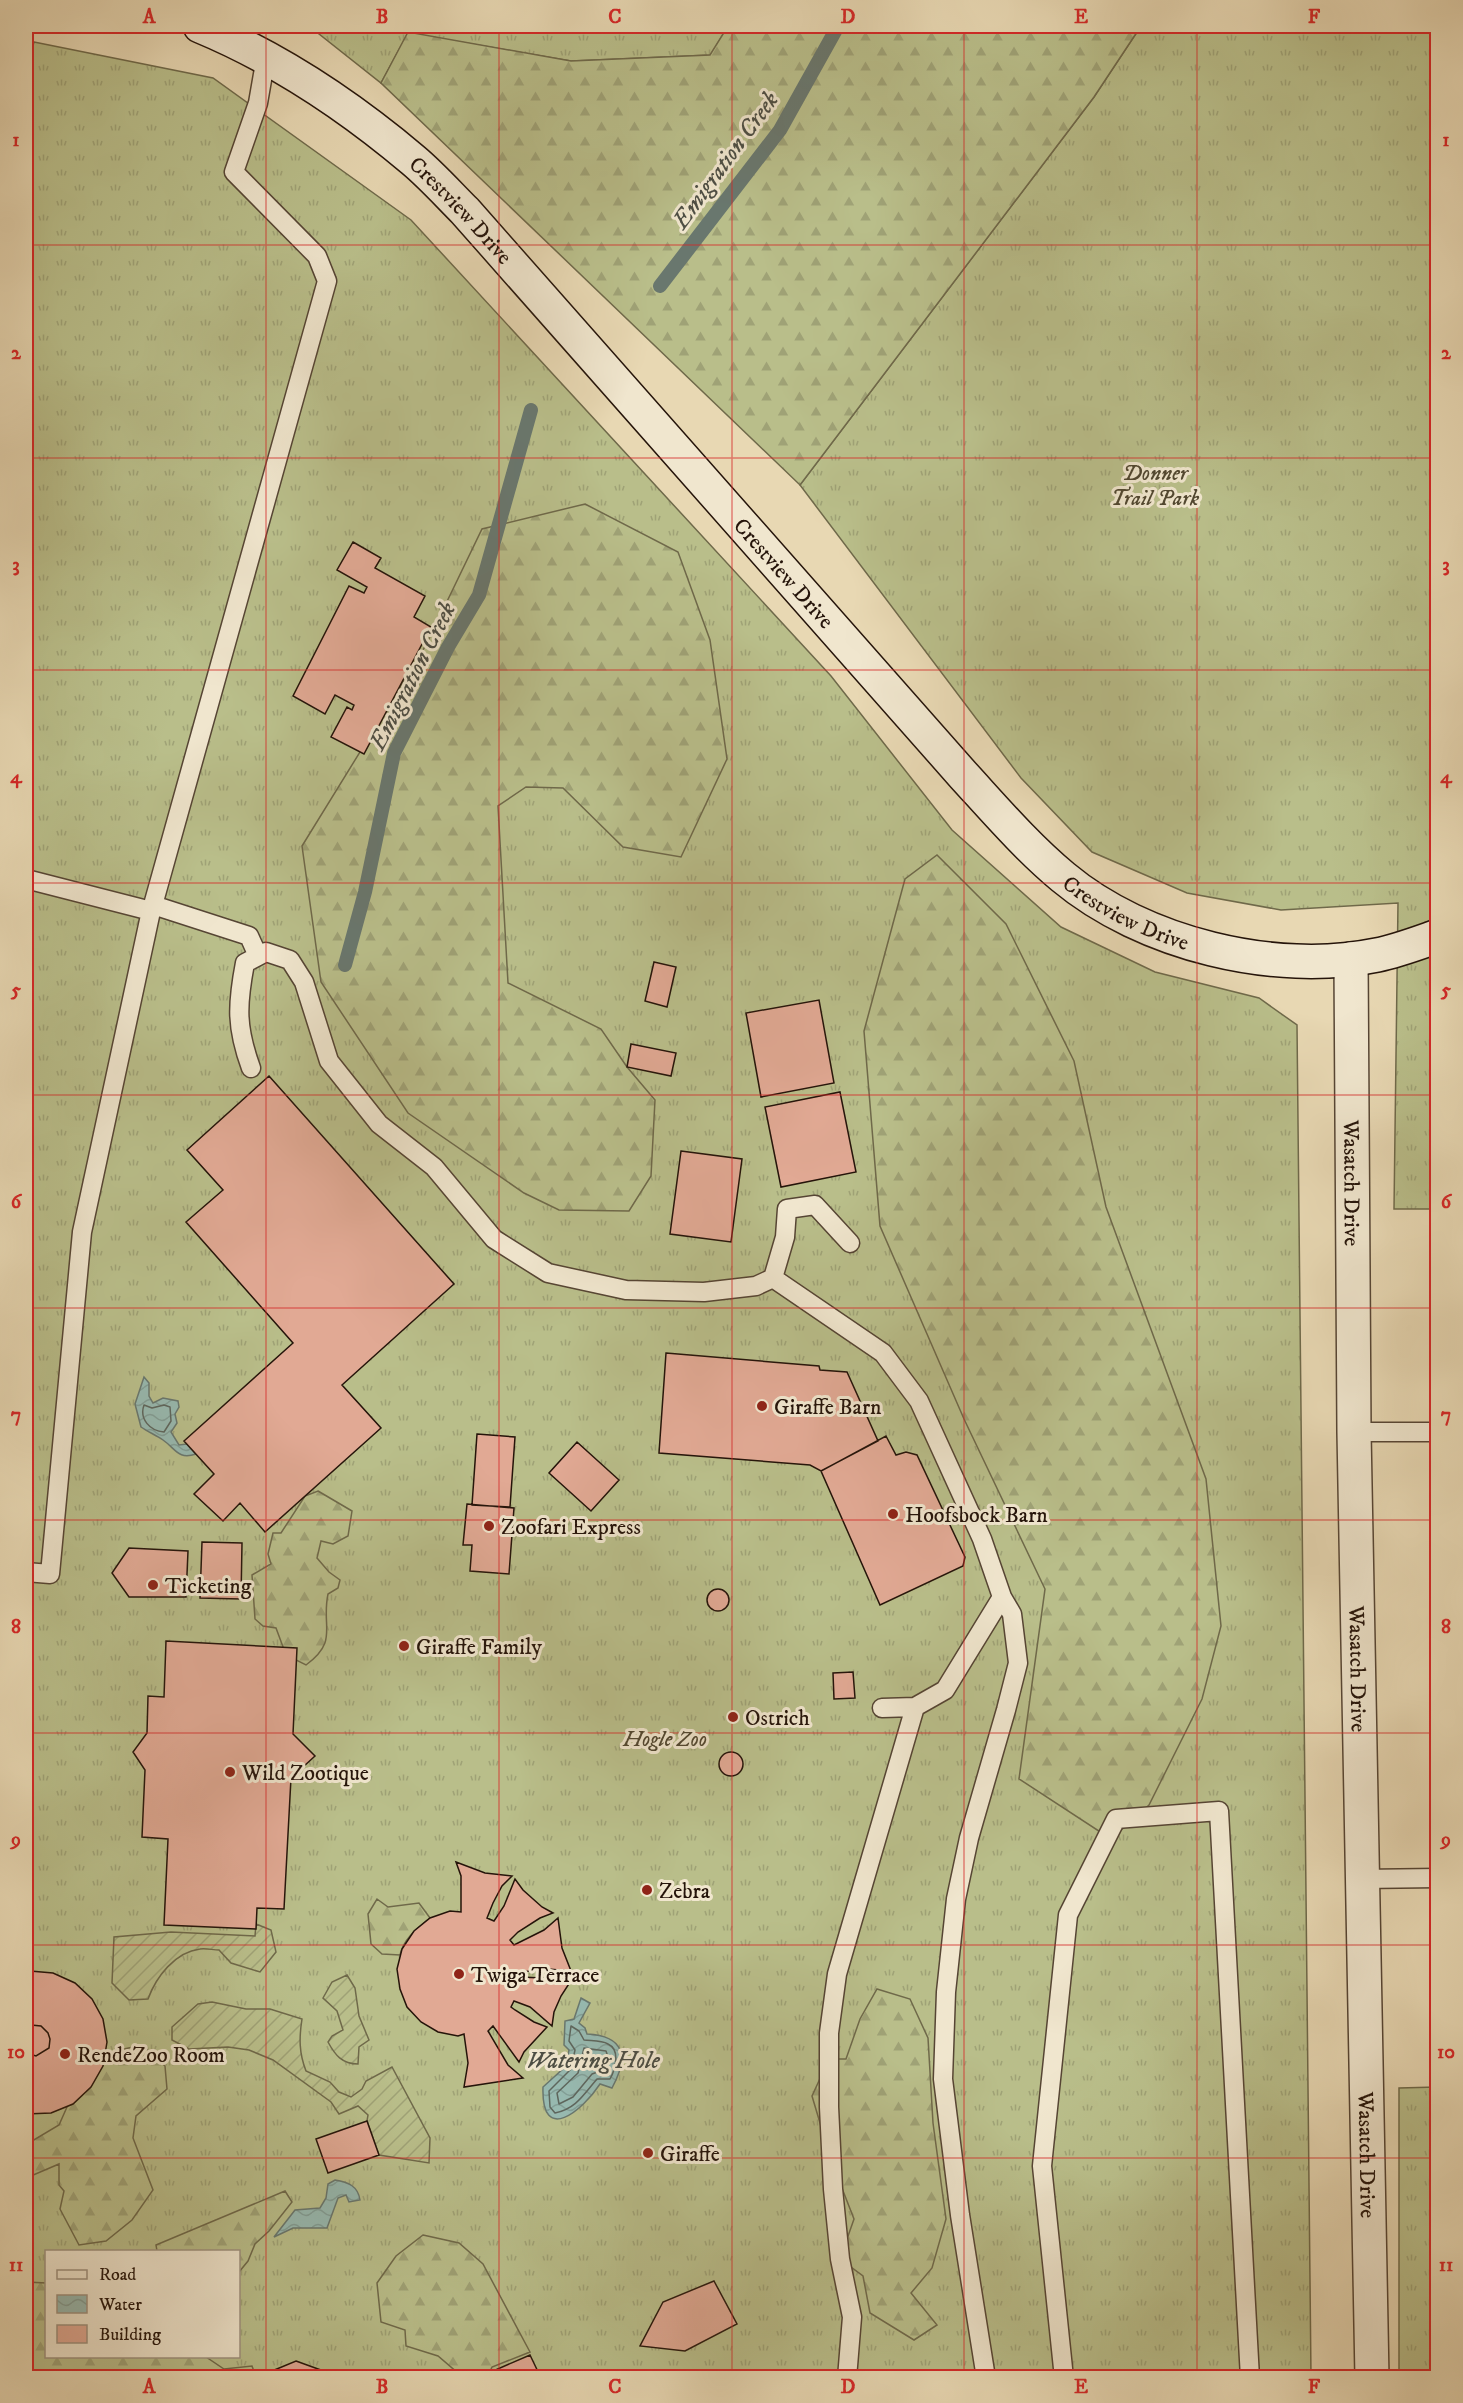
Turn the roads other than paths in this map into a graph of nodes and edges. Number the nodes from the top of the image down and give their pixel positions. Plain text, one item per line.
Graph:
1 (200, 26) edge
2 (266, 57) junction
3 (26, 879) edge
4 (152, 908) junction
5 (1437, 936) edge
6 (258, 956) junction
7 (1351, 959) junction
8 (251, 1068) dead end
9 (850, 1243) dead end
10 (773, 1278) junction
11 (1354, 1432) junction
12 (1437, 1432) edge
13 (26, 1572) edge
14 (1002, 1596) junction
15 (915, 1707) junction
16 (882, 1708) dead end
17 (1437, 1878) edge
18 (1361, 1879) junction
19 (847, 2378) edge
20 (986, 2378) edge
21 (1064, 2378) edge
22 (1250, 2378) edge
23 (1372, 2378) edge

1 - 2 street, Crestview Drive
2 - 4 lane
2 - 7 street, Crestview Drive
3 - 4 lane
4 - 6 lane
4 - 13 lane
5 - 7 street, Crestview Drive
6 - 8 lane
6 - 10 lane
7 - 11 street, Wasatch Drive
9 - 10 lane
10 - 14 lane
11 - 12 lane
11 - 18 street, Wasatch Drive
14 - 15 lane
14 - 20 lane
15 - 16 lane
15 - 19 lane
17 - 18 lane
18 - 23 street, Wasatch Drive
21 - 22 lane

